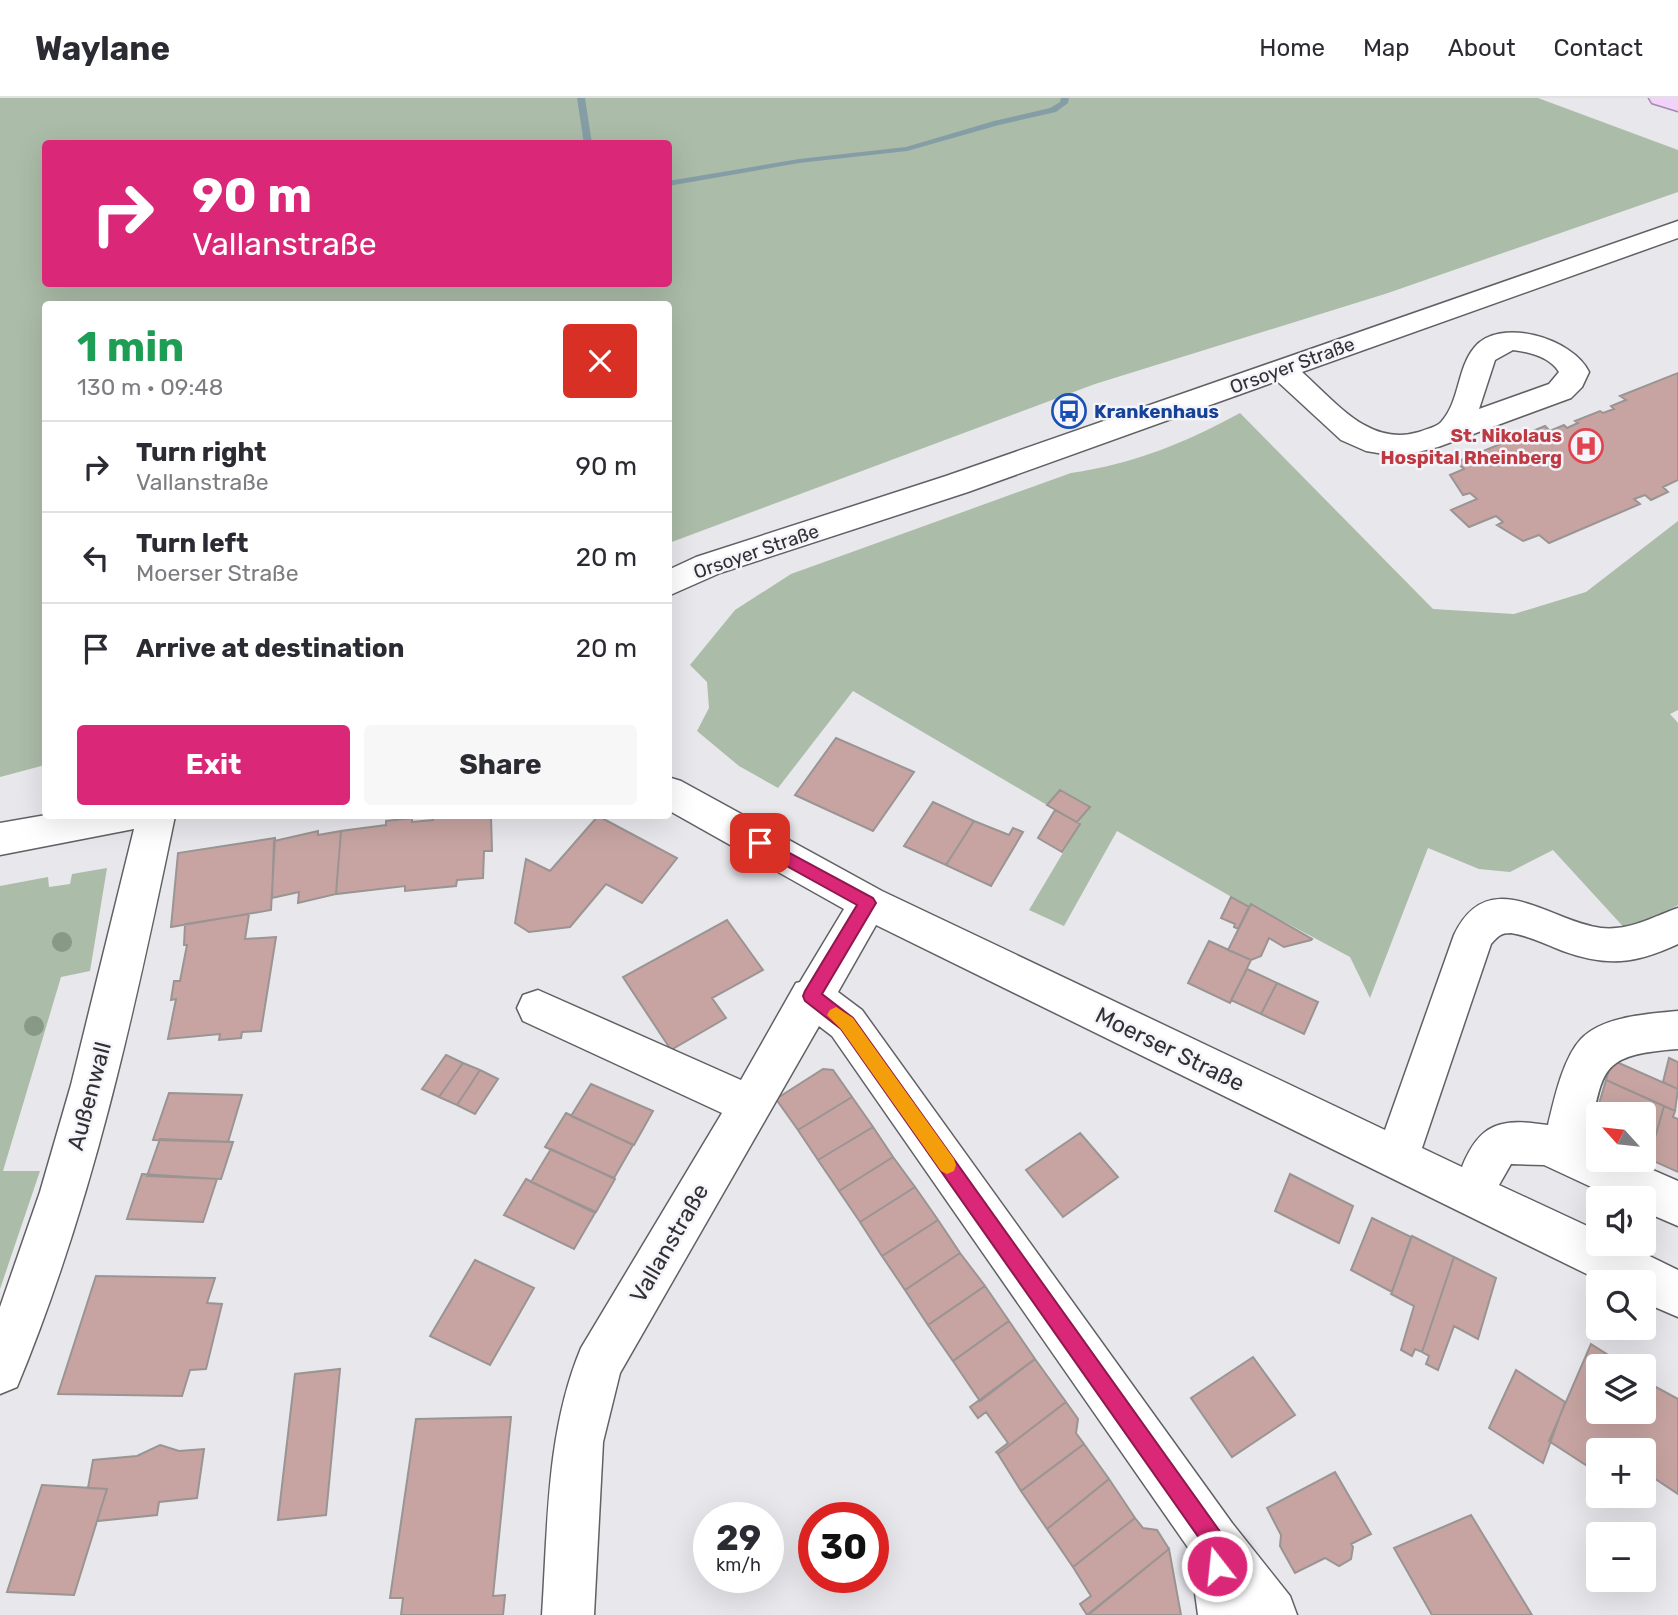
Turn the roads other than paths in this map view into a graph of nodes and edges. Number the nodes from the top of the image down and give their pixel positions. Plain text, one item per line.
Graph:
1 (1661, 98) edge
2 (1678, 104) edge
3 (1678, 229) edge
4 (1281, 369) junction
5 (1452, 430) dead end
6 (672, 582) edge
7 (672, 794) edge
8 (111, 819) edge
9 (155, 819) edge
10 (0, 839) edge
11 (868, 903) junction
12 (1678, 925) edge
13 (811, 996) junction
14 (538, 1008) dead end
15 (1678, 1030) edge
16 (749, 1104) junction
17 (1563, 1152) junction
18 (1397, 1158) junction
19 (1473, 1195) junction
20 (1678, 1204) edge
21 (1678, 1294) edge
22 (0, 1370) edge
23 (1214, 1541) junction
24 (568, 1615) edge
25 (1224, 1615) edge
26 (1271, 1615) edge

1 - 2 main road
3 - 4 street, Orsoyer Straße
4 - 5 street
4 - 6 street, Orsoyer Straße
7 - 11 street, Moerser Straße
8 - 10 street
9 - 22 street, Außenwall
11 - 13 street, Vallanstraße
11 - 18 street, Moerser Straße
12 - 18 street
13 - 16 street, Vallanstraße
13 - 23 street
14 - 16 street
15 - 17 street
16 - 24 street, Vallanstraße
17 - 19 street
17 - 20 street
18 - 19 street, Moerser Straße
19 - 21 street, Moerser Straße
23 - 25 street
23 - 26 street

